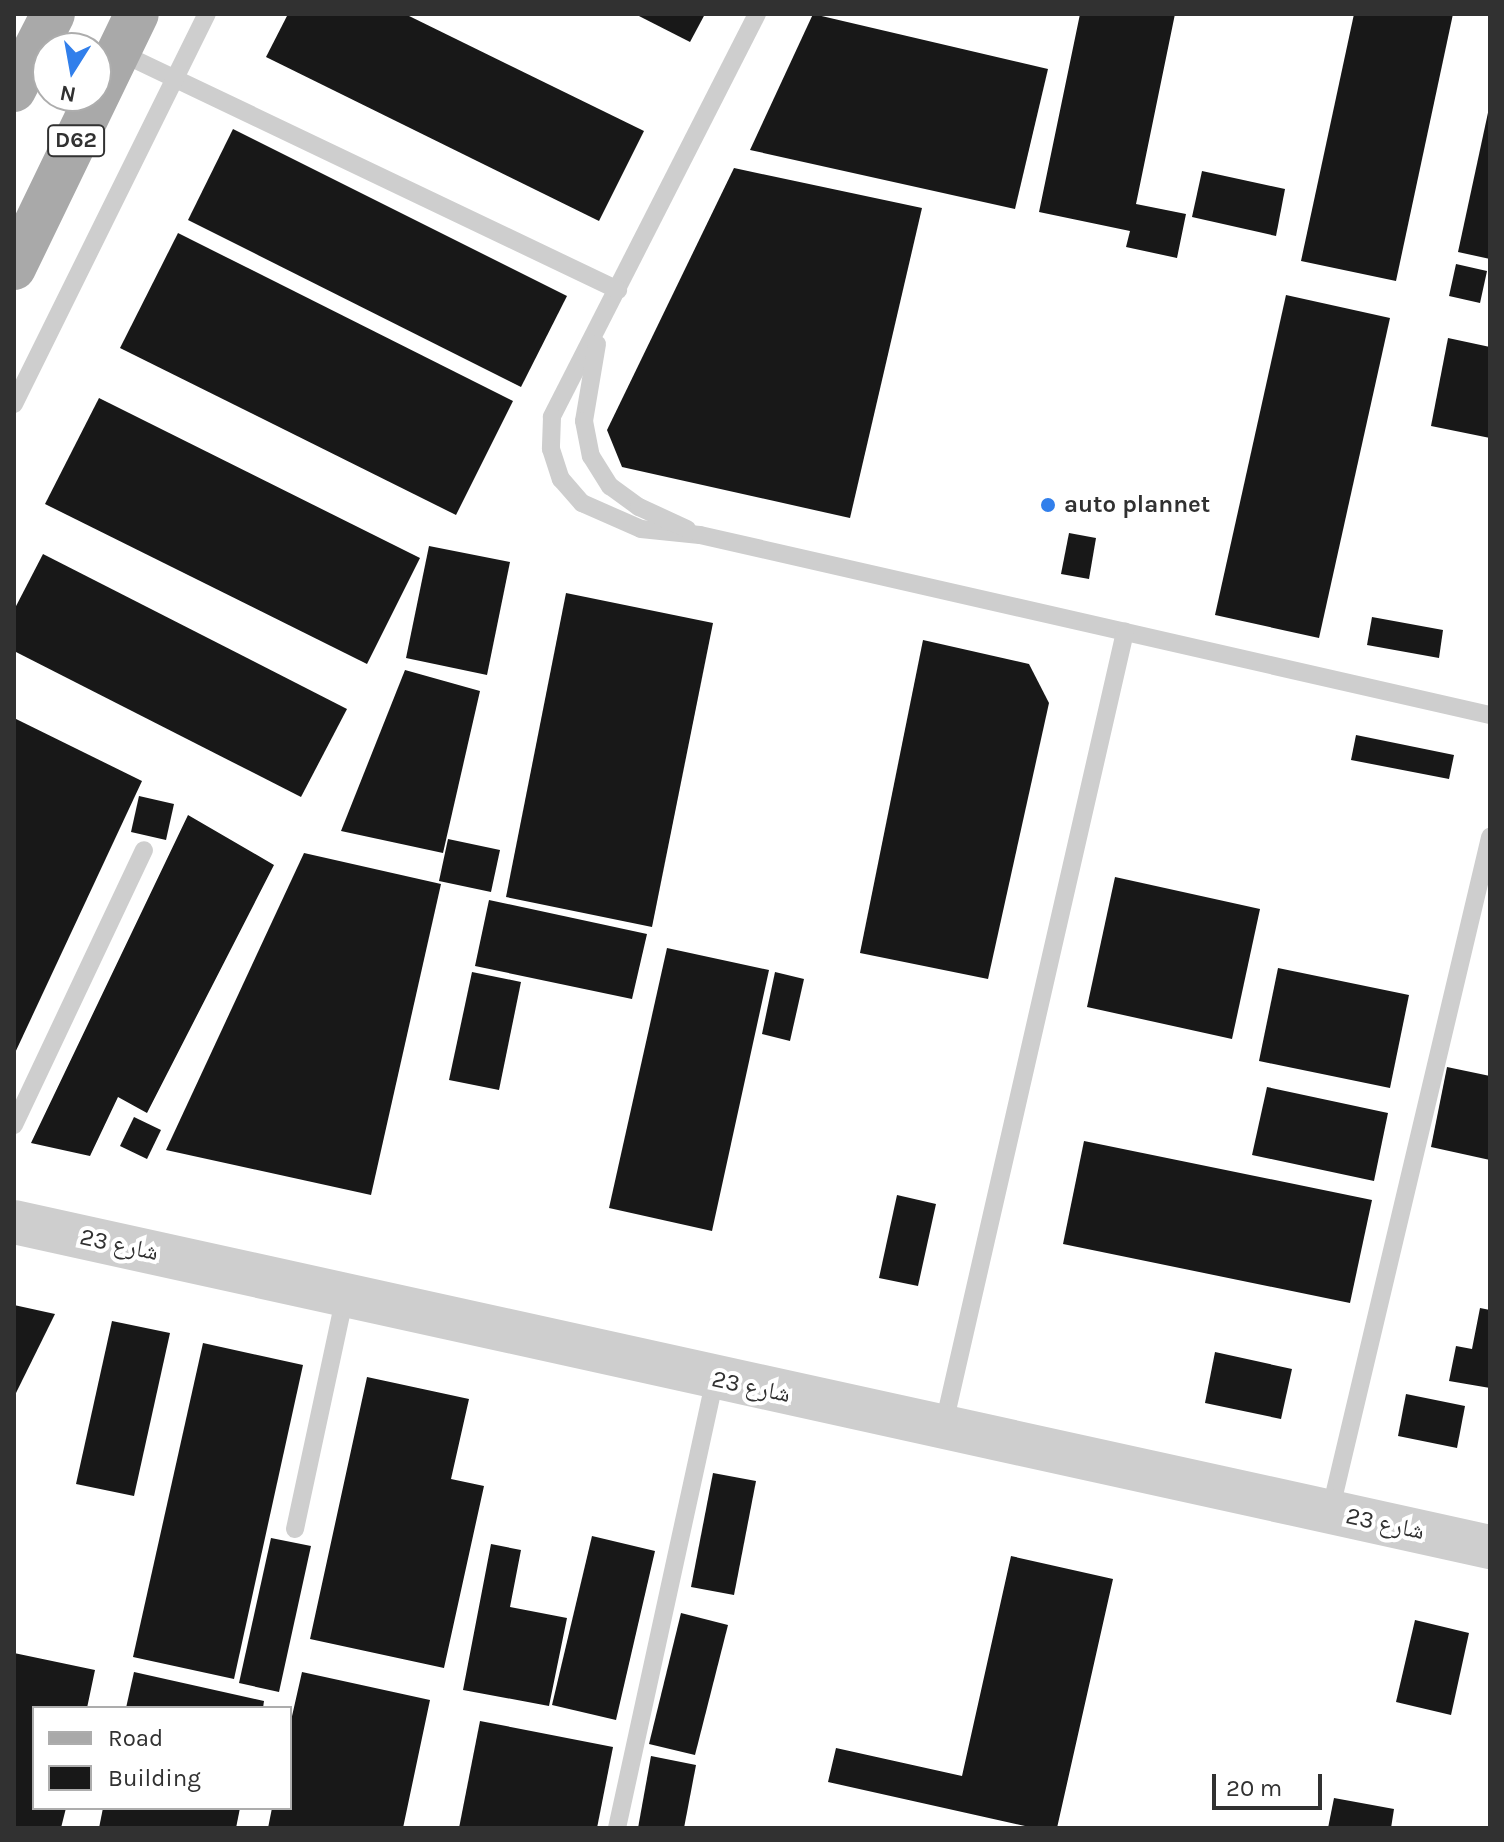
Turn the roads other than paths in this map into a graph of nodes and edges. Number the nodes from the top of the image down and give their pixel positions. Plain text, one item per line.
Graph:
1 (53, 14) edge
2 (207, 14) edge
3 (757, 14) edge
4 (128, 33) edge
5 (176, 79) junction
6 (14, 90) edge
7 (14, 268) edge
8 (618, 290) junction
9 (600, 329) junction
10 (14, 404) edge
11 (700, 535) junction
12 (1125, 632) junction
13 (1490, 715) edge
14 (1490, 837) edge
15 (144, 850) dead end
16 (14, 1125) edge
17 (14, 1222) edge
18 (345, 1295) junction
19 (715, 1380) junction
20 (943, 1428) junction
21 (1330, 1512) junction
22 (295, 1529) dead end
23 (1490, 1547) edge
24 (617, 1828) edge

1 - 6 main road
2 - 5 lane
3 - 8 lane
4 - 5 lane
4 - 7 main road, D62
5 - 8 lane
5 - 10 lane
8 - 9 lane
9 - 11 lane
9 - 11 lane
11 - 12 lane
12 - 13 lane
12 - 20 lane
14 - 21 lane
15 - 16 lane
17 - 18 street, شارع 23
18 - 19 street, شارع 23
18 - 22 lane
19 - 20 street, شارع 23
19 - 24 lane
20 - 21 street, شارع 23
21 - 23 street, شارع 23

